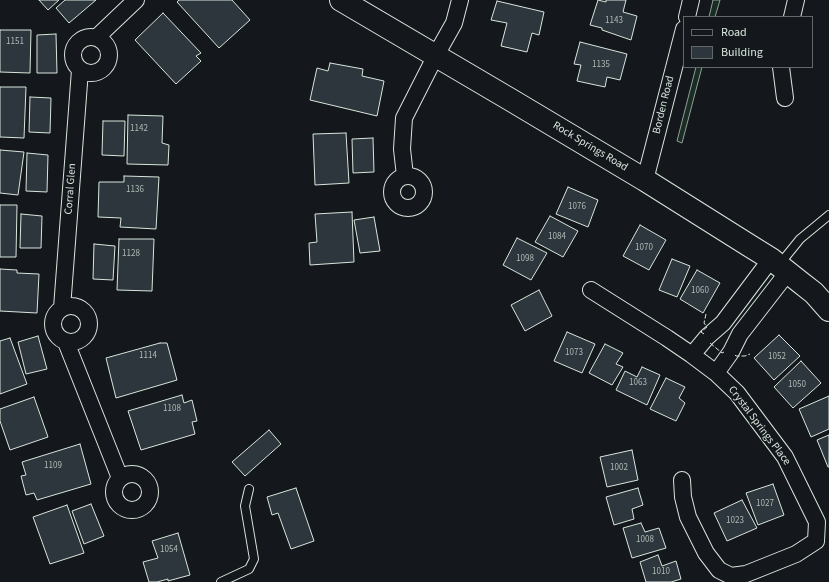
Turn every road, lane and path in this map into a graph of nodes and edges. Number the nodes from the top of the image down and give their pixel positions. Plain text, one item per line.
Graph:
1 (136, 0) edge
2 (341, 0) edge
3 (460, 0) edge
4 (691, 0) edge
5 (796, 0) edge
6 (687, 16) edge
7 (792, 16) edge
8 (683, 33) edge
9 (96, 38) junction
10 (436, 55) junction
11 (781, 68) edge
12 (80, 70) junction
13 (785, 98) dead end
14 (405, 176) dead end
15 (645, 180) junction
16 (829, 215) edge
17 (779, 265) junction
18 (591, 290) dead end
19 (62, 308) junction
20 (829, 310) edge
21 (717, 329) junction
22 (66, 342) junction
23 (735, 343) junction
24 (692, 355) junction
25 (716, 372) junction
26 (120, 478) dead end
27 (682, 480) dead end
28 (249, 489) dead end
29 (221, 582) edge

1 - 9 street, Corral Glen
2 - 10 street, Rock Springs Road
3 - 10 street
4 - 6 street
5 - 7 street
8 - 15 street, Borden Road
9 - 12 street, Corral Glen
9 - 12 street
10 - 14 street
10 - 15 street, Rock Springs Road
11 - 13 street
12 - 19 street, Corral Glen
15 - 17 street, Rock Springs Road
16 - 17 lane
17 - 20 street, Rock Springs Road
17 - 21 street
17 - 23 street
18 - 24 street, Crystal Springs Place
19 - 22 street, Corral Glen
19 - 22 street
21 - 23 street
21 - 24 street
22 - 26 street, Corral Glen
23 - 25 street
24 - 25 street, Crystal Springs Place
25 - 27 street, Crystal Springs Place
28 - 29 lane

